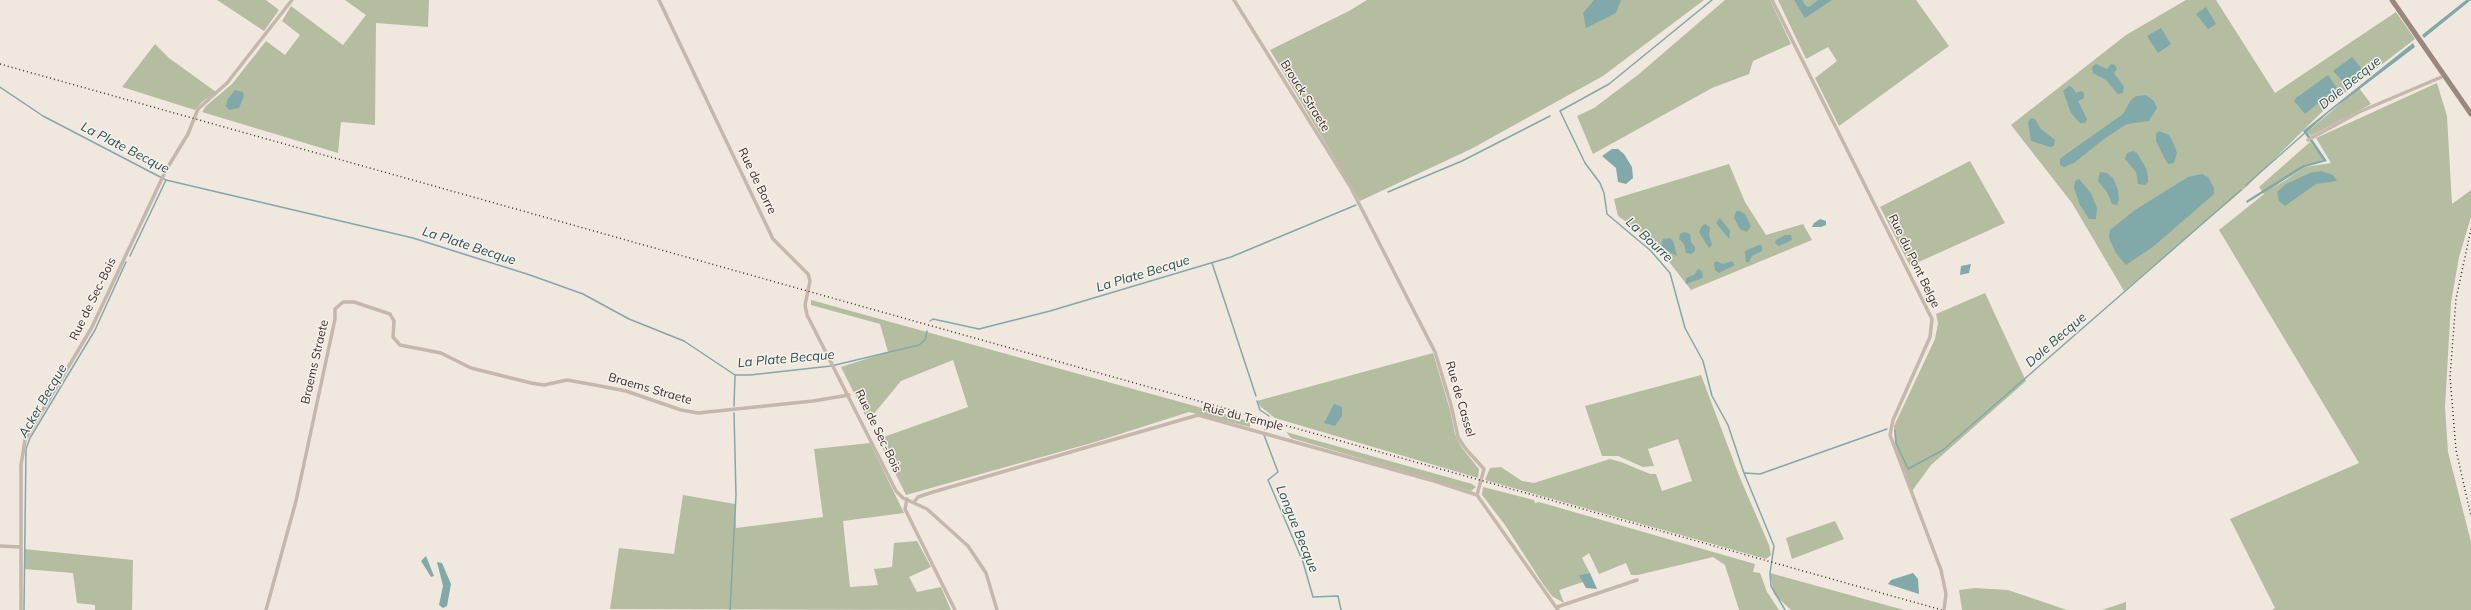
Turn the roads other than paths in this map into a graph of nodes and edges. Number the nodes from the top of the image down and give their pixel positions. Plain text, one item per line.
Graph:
1 (292, 0) edge
2 (659, 0) edge
3 (1234, 0) edge
4 (1772, 0) edge
5 (2392, 0) edge
6 (2444, 76) junction
7 (2471, 114) edge
8 (2308, 140) dead end
9 (1359, 204) joint
10 (834, 365) joint
11 (849, 394) junction
12 (1477, 495) junction
13 (907, 499) junction
14 (914, 502) junction
15 (0, 546) edge
16 (21, 547) junction
17 (1637, 580) dead end
18 (1557, 608) edge
19 (21, 610) edge
20 (266, 610) edge
21 (955, 610) edge
22 (997, 610) edge
23 (1944, 610) edge

1 - 16 street, Rue de Sec-Bois
2 - 10 street, Rue de Borre
3 - 9 street, Brouck Straete
4 - 23 street, Rue du Pont Belge
5 - 6 street
6 - 7 street
6 - 8 street
9 - 12 street, Rue de Cassel
10 - 11 street, Rue de Sec-Bois
11 - 13 street, Rue de Sec-Bois
11 - 20 street, Braems Straete
12 - 14 street, Rue du Temple
12 - 18 street
13 - 14 street, Rue de Sec-Bois
13 - 21 street
14 - 22 street, Rue de Sec-Bois
15 - 16 street
16 - 19 street, Rue de Sec-Bois
17 - 18 street

